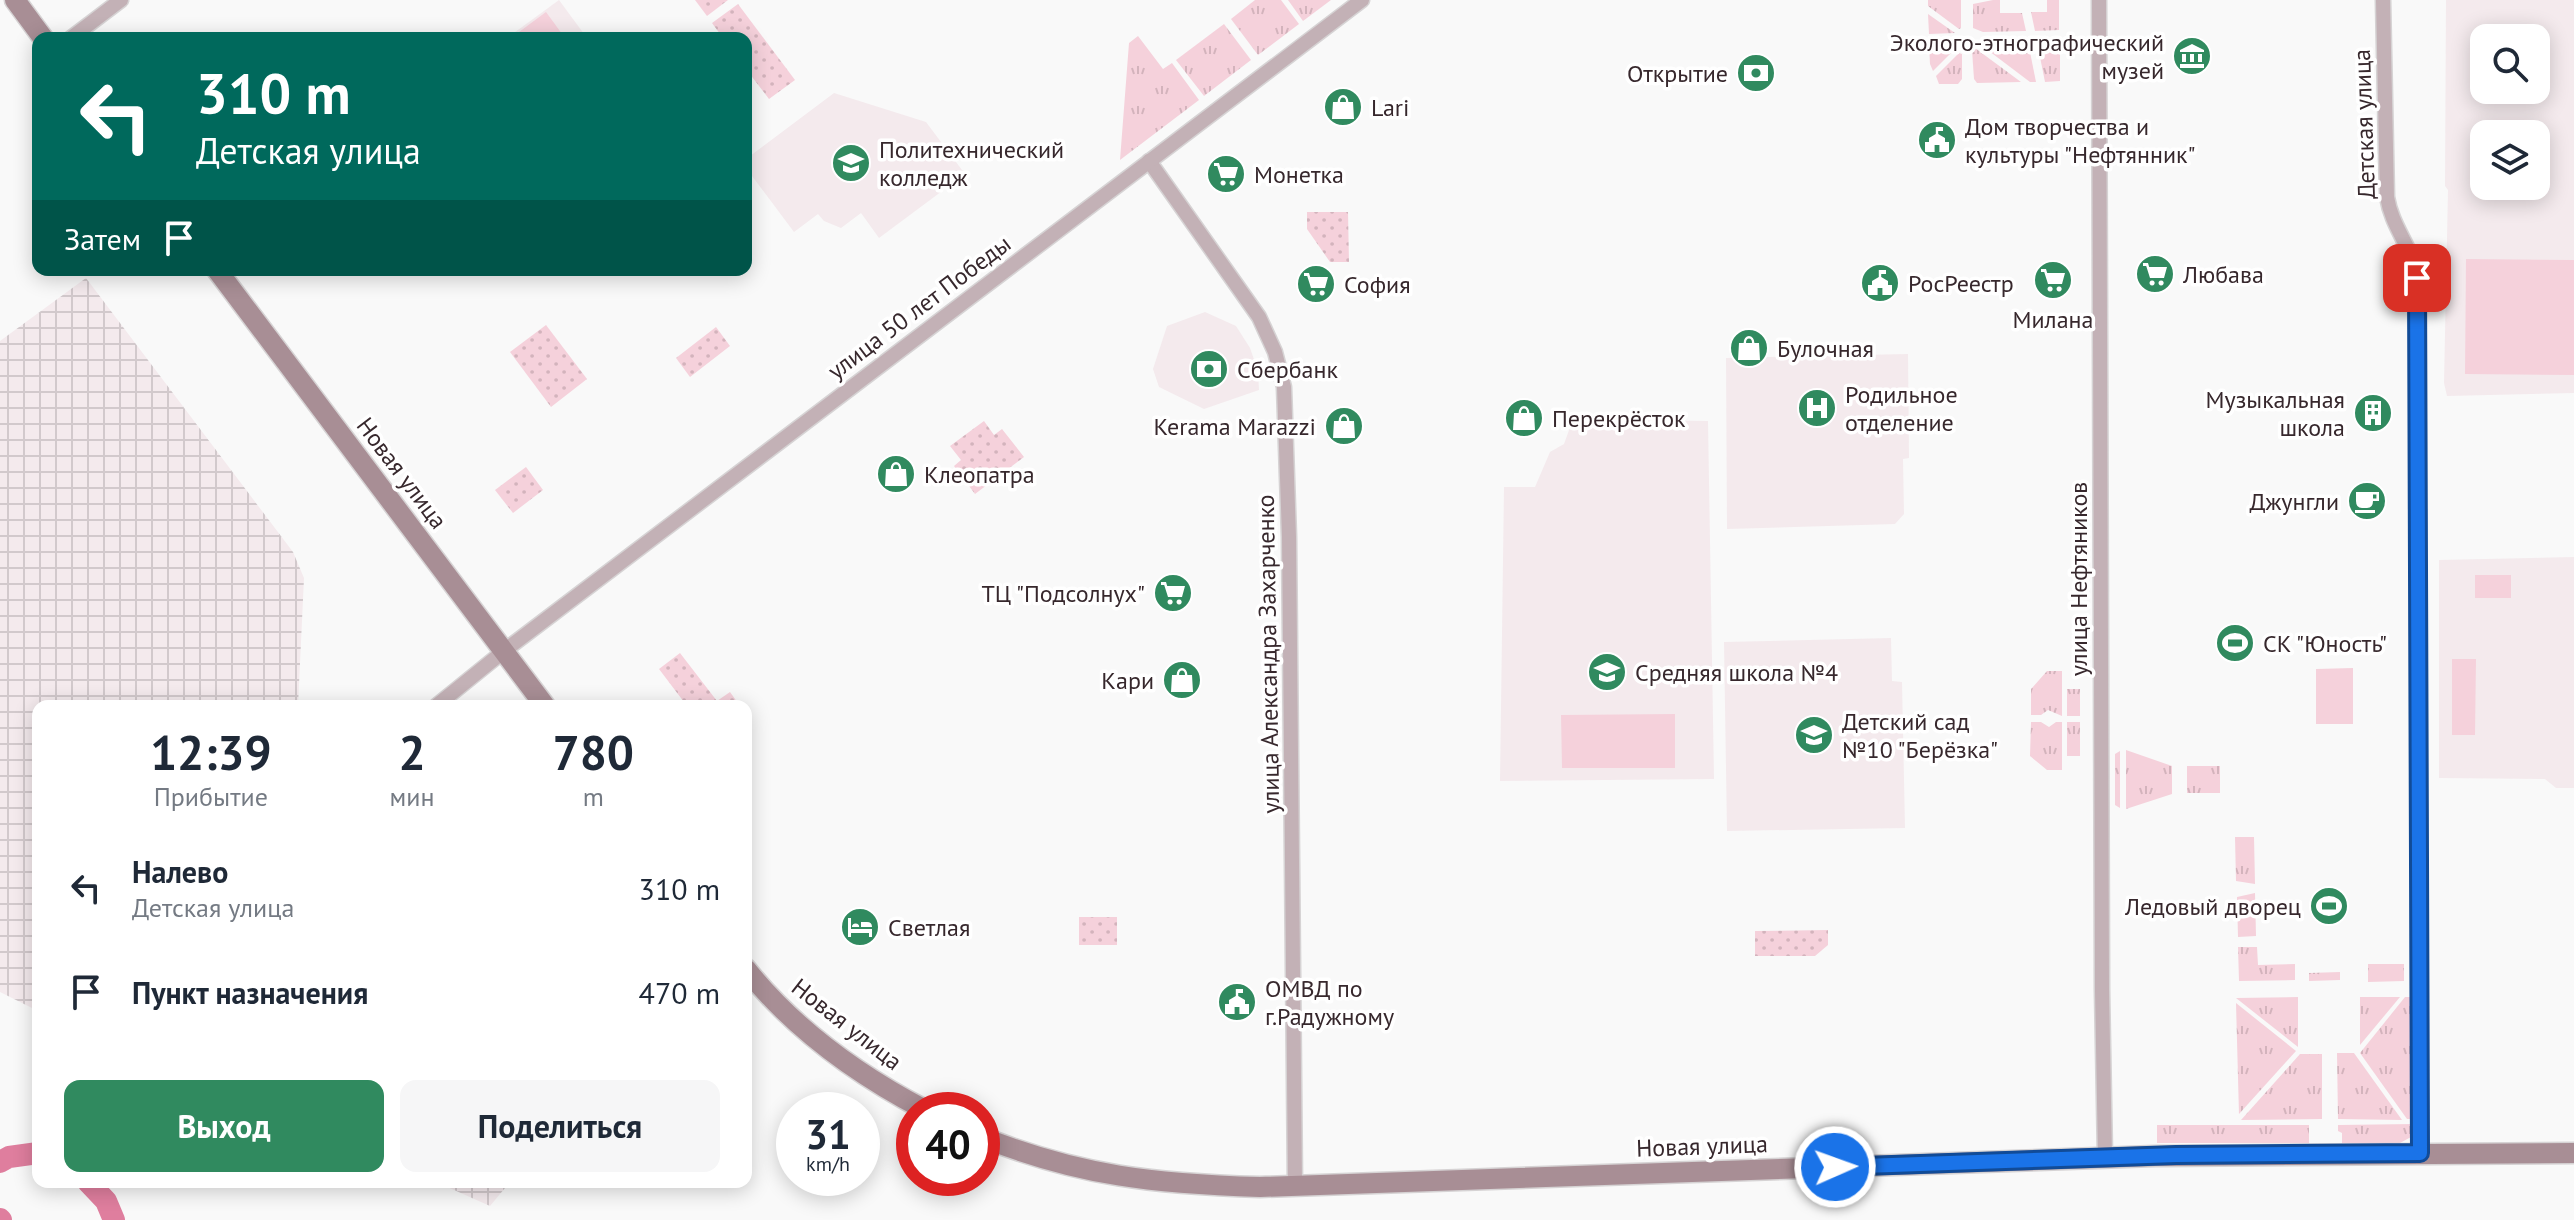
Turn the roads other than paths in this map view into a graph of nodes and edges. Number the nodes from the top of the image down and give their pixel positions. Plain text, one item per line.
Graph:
1 (15, 0) edge
2 (121, 0) edge
3 (1362, 0) edge
4 (2099, 0) edge
5 (2383, 0) edge
6 (39, 32) edge
7 (79, 32) edge
8 (1149, 161) junction
9 (222, 276) edge
10 (504, 651) junction
11 (443, 700) edge
12 (541, 700) edge
13 (752, 976) edge
14 (896, 1094) edge
15 (1000, 1143) edge
16 (2420, 1153) junction
17 (2574, 1153) edge
18 (2105, 1157) junction
19 (1295, 1186) junction

1 - 6 street
2 - 7 street
3 - 8 street, улица 50 лет Победы
4 - 18 street, улица Нефтяников
5 - 16 street, Детская улица
8 - 10 street, улица 50 лет Победы
8 - 19 street, улица Александра Захарченко
9 - 10 street, Новая улица
10 - 11 street, улица 50 лет Победы
10 - 12 street, Новая улица
13 - 14 street, Новая улица
15 - 19 street, Новая улица
16 - 17 street, Новая улица
16 - 18 street, Новая улица
18 - 19 street, Новая улица

